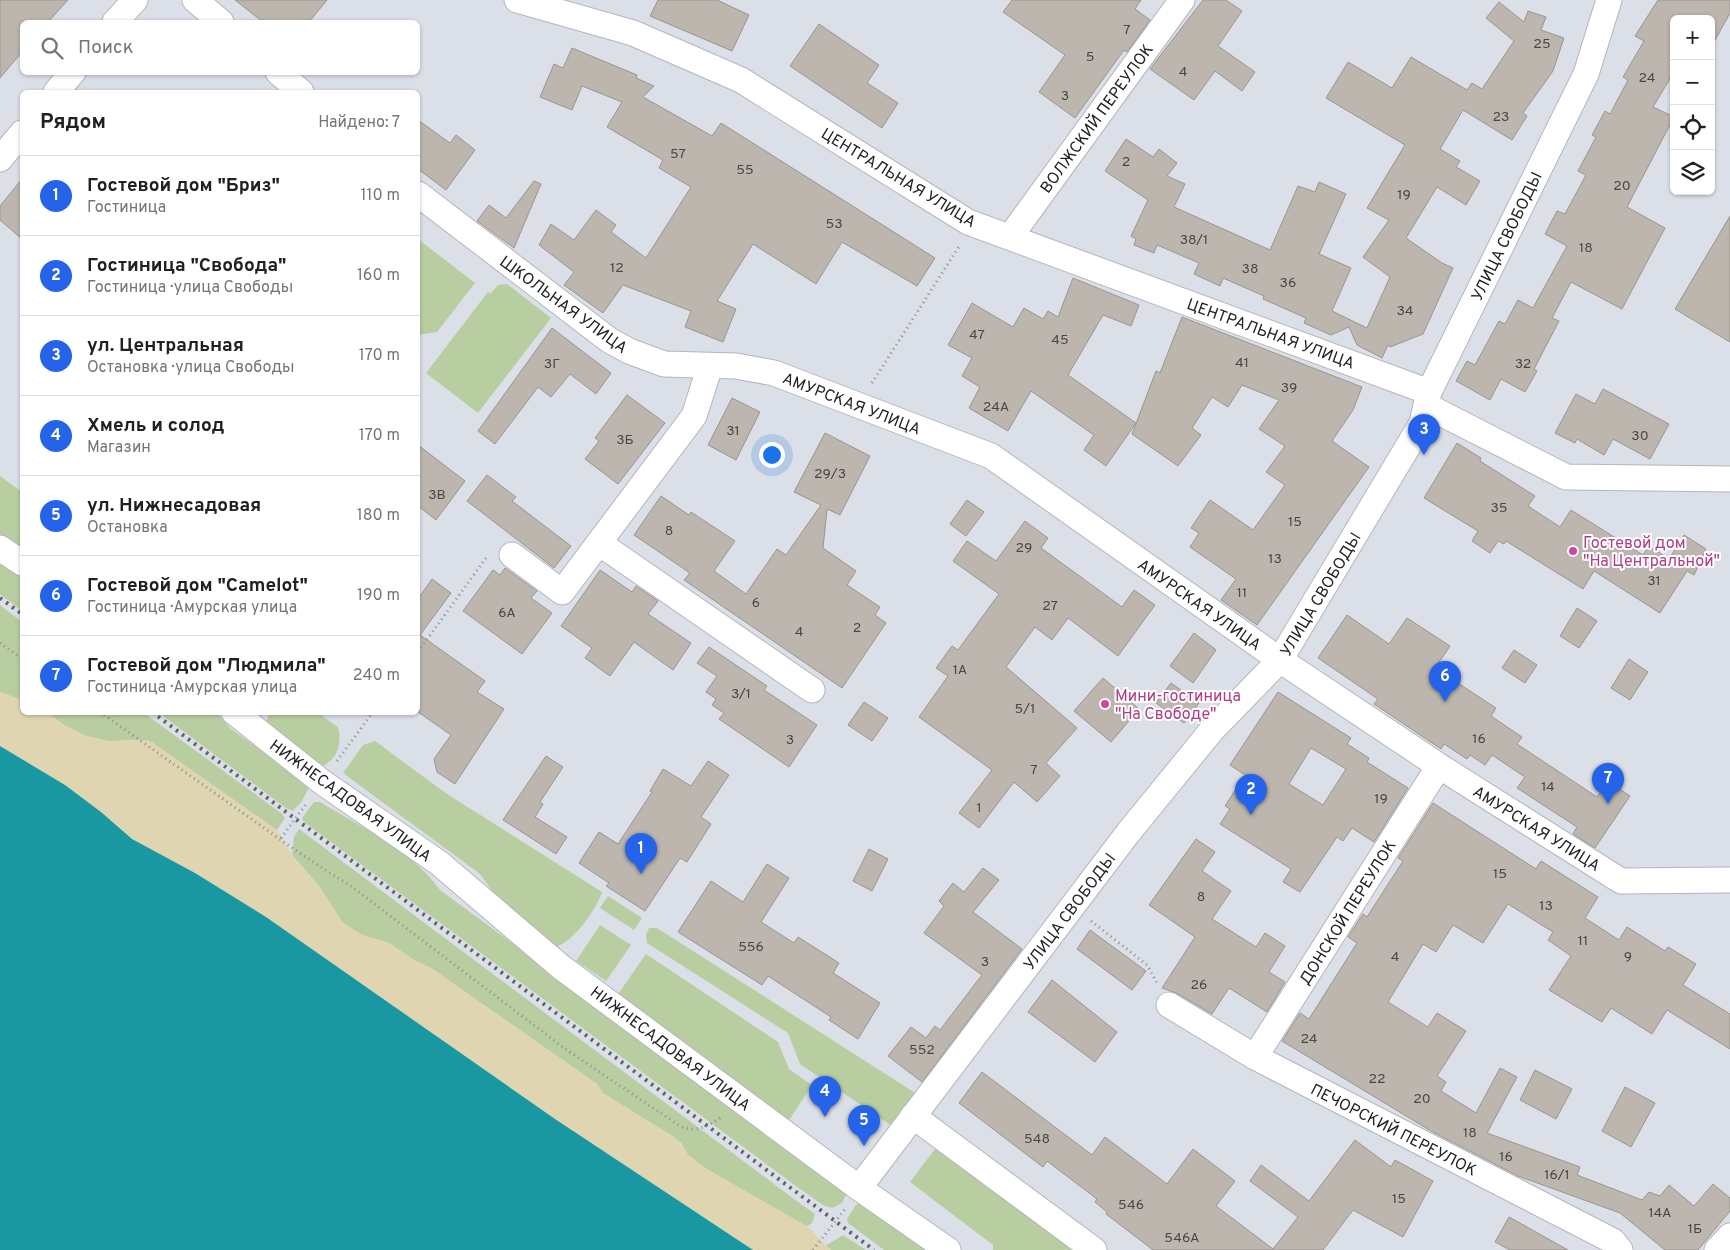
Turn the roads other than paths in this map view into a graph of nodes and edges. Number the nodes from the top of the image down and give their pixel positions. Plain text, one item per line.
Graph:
1 (134, 0) edge
2 (195, 0) edge
3 (517, 0) edge
4 (1182, 0) edge
5 (1609, 0) edge
6 (117, 20) edge
7 (219, 20) edge
8 (70, 75) edge
9 (281, 75) edge
10 (58, 90) edge
11 (299, 90) edge
12 (20, 134) edge
13 (0, 159) edge
14 (420, 196) edge
15 (1010, 237) junction
16 (710, 366) junction
17 (1428, 399) junction
18 (1730, 479) edge
19 (599, 542) junction
20 (0, 548) edge
21 (512, 555) dead end
22 (20, 562) edge
23 (1280, 660) junction
24 (812, 690) dead end
25 (238, 715) edge
26 (1439, 766) junction
27 (1730, 880) edge
28 (1170, 1005) road end
29 (1255, 1057) junction
30 (913, 1116) junction
31 (859, 1188) junction
32 (1730, 1236) edge
33 (1623, 1247) edge
34 (948, 1250) edge
35 (1094, 1250) edge
36 (1718, 1250) edge

1 - 6 street
2 - 7 street
3 - 15 street, ЦЕНТРАЛЬНАЯ УЛИЦА
4 - 15 street, ВОЛЖСКИЙ ПЕРЕУЛОК
5 - 17 street, УЛИЦА СВОБОДЫ
8 - 10 street
9 - 11 street
12 - 13 street
14 - 16 street, ШКОЛЬНАЯ УЛИЦА
15 - 17 street, ЦЕНТРАЛЬНАЯ УЛИЦА
16 - 19 street
16 - 23 street, АМУРСКАЯ УЛИЦА
17 - 18 street, ЦЕНТРАЛЬНАЯ УЛИЦА
17 - 23 street, УЛИЦА СВОБОДЫ
19 - 21 street
19 - 24 street
20 - 22 street
23 - 26 street, АМУРСКАЯ УЛИЦА
23 - 30 street, УЛИЦА СВОБОДЫ
25 - 31 street, НИЖНЕСАДОВАЯ УЛИЦА
26 - 27 street, АМУРСКАЯ УЛИЦА
26 - 29 street, ДОНСКОЙ ПЕРЕУЛОК
28 - 29 street, ПЕЧОРСКИЙ ПЕРЕУЛОК
29 - 33 street, ПЕЧОРСКИЙ ПЕРЕУЛОК
30 - 31 street
30 - 35 street
31 - 34 street, НИЖНЕСАДОВАЯ УЛИЦА
32 - 36 street

